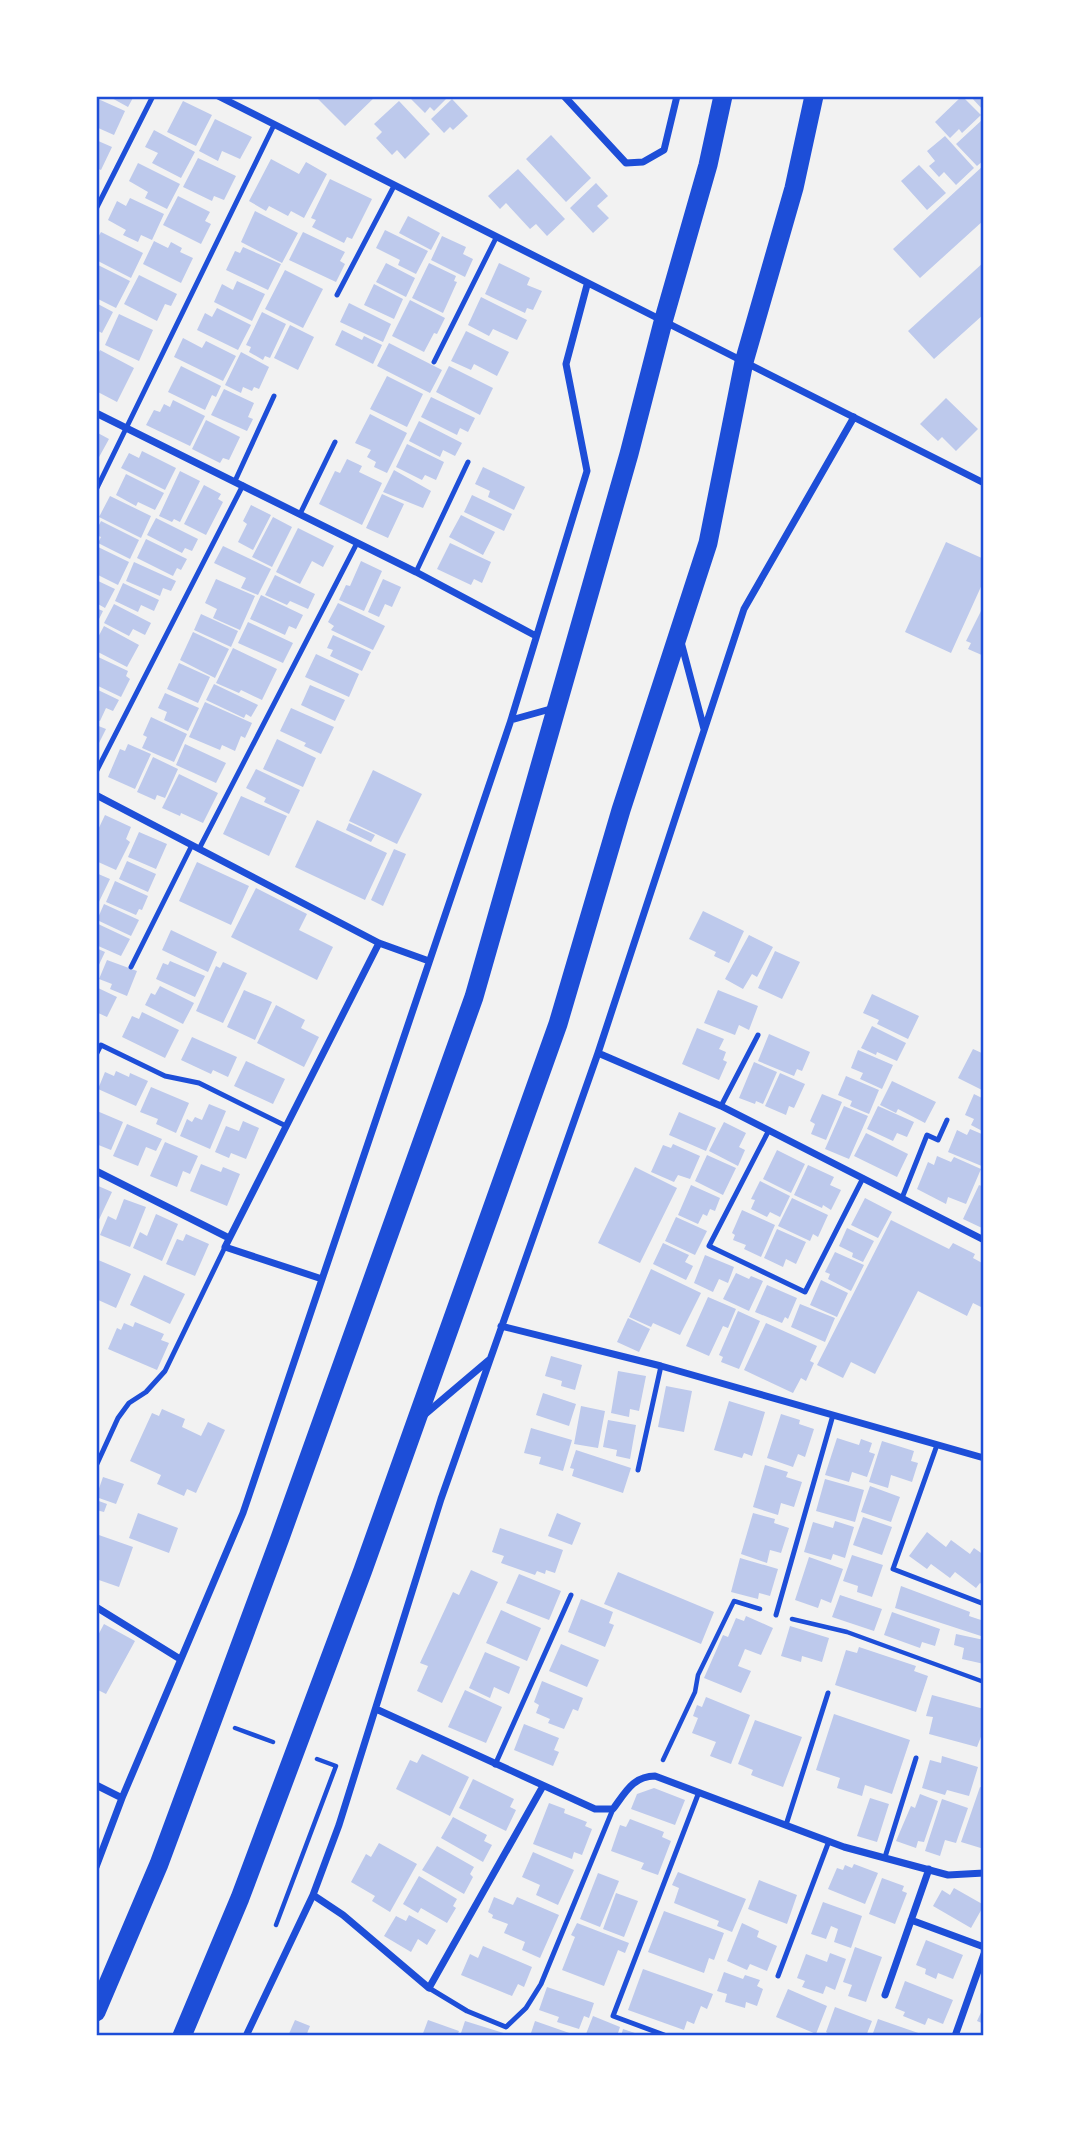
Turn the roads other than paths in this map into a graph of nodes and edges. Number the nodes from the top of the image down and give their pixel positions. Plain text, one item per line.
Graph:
1 (153, 96) edge
2 (218, 96) edge
3 (564, 96) edge
4 (677, 96) edge
5 (723, 96) edge
6 (814, 96) edge
7 (274, 125) junction
8 (394, 186) junction
9 (96, 209) edge
10 (496, 238) junction
11 (587, 285) junction
12 (337, 295) dead end
13 (663, 322) junction
14 (434, 362) dead end
15 (744, 362) junction
16 (274, 397) dead end
17 (96, 413) edge
18 (854, 417) junction
19 (128, 428) junction
20 (335, 442) dead end
21 (468, 462) dead end
22 (234, 481) junction
23 (984, 483) edge
24 (243, 485) junction
25 (96, 490) edge
26 (300, 514) junction
27 (357, 543) junction
28 (416, 572) junction
29 (678, 634) junction
30 (536, 636) junction
31 (557, 707) junction
32 (511, 720) junction
33 (704, 730) junction
34 (96, 772) edge
35 (96, 795) edge
36 (195, 847) junction
37 (379, 943) junction
38 (429, 961) junction
39 (131, 967) dead end
40 (758, 1035) dead end
41 (598, 1052) junction
42 (96, 1055) edge
43 (721, 1106) junction
44 (947, 1120) dead end
45 (286, 1125) junction
46 (769, 1130) junction
47 (96, 1171) edge
48 (863, 1178) junction
49 (902, 1198) junction
50 (229, 1238) junction
51 (984, 1240) edge
52 (225, 1247) junction
53 (322, 1279) junction
54 (501, 1326) junction
55 (489, 1359) junction
56 (660, 1366) junction
57 (833, 1415) junction
58 (416, 1422) junction
59 (937, 1445) junction
60 (984, 1458) edge
61 (96, 1466) edge
62 (638, 1470) dead end
63 (571, 1595) dead end
64 (984, 1604) edge
65 (96, 1607) edge
66 (776, 1615) road end
67 (180, 1659) junction
68 (828, 1693) dead end
69 (376, 1709) junction
70 (916, 1758) dead end
71 (495, 1765) junction
72 (96, 1785) edge
73 (543, 1786) junction
74 (699, 1792) junction
75 (122, 1798) junction
76 (613, 1810) junction
77 (786, 1825) junction
78 (829, 1841) junction
79 (885, 1857) junction
80 (96, 1867) edge
81 (929, 1870) junction
82 (984, 1873) edge
83 (313, 1895) junction
84 (911, 1920) junction
85 (984, 1947) edge
86 (984, 1955) edge
87 (778, 1976) dead end
88 (429, 1988) junction
89 (885, 1995) dead end
90 (96, 2012) edge
91 (182, 2036) edge
92 (246, 2036) edge
93 (667, 2036) edge
94 (955, 2036) edge

1 - 9 lane
2 - 7 street
3 - 4 street
5 - 13 highway
6 - 15 highway
7 - 8 street
7 - 19 lane
8 - 10 street
8 - 12 lane
10 - 11 street
10 - 14 lane
11 - 13 street
11 - 30 street
13 - 15 street
13 - 31 highway
15 - 18 street
15 - 29 highway
16 - 22 lane
17 - 19 street
18 - 23 street
18 - 33 street
19 - 22 street
19 - 25 lane
20 - 26 lane
21 - 28 lane
22 - 24 street
24 - 26 street
24 - 34 lane
26 - 27 street
27 - 28 street
27 - 36 lane
28 - 30 street
29 - 33 street
29 - 58 highway
30 - 32 street
31 - 32 street
31 - 90 highway
32 - 38 street
33 - 41 street
35 - 36 street
36 - 37 street
36 - 39 lane
37 - 38 street
37 - 45 street
38 - 53 street
40 - 43 lane
41 - 43 street
41 - 54 street
42 - 45 lane
43 - 46 street
44 - 49 lane
45 - 50 street
46 - 48 street
46 - 48 lane
47 - 50 street
48 - 49 street
49 - 51 street
50 - 52 street
52 - 53 street
52 - 61 lane
53 - 67 street
54 - 55 street
54 - 56 street
55 - 58 street
55 - 69 street
56 - 57 street
56 - 62 lane
57 - 59 street
57 - 66 lane
58 - 91 highway
59 - 60 street
59 - 64 lane
63 - 71 lane
65 - 67 street
67 - 75 street
68 - 77 lane
69 - 71 street
69 - 83 street
70 - 79 lane
71 - 73 street
72 - 75 street
73 - 76 street
73 - 88 street
74 - 76 street
74 - 77 street
74 - 93 lane
75 - 80 street
76 - 88 lane
77 - 78 street
78 - 79 street
78 - 87 lane
79 - 81 street
81 - 82 street
81 - 84 street
83 - 88 street
83 - 92 street
84 - 85 street
84 - 89 street
86 - 94 street

